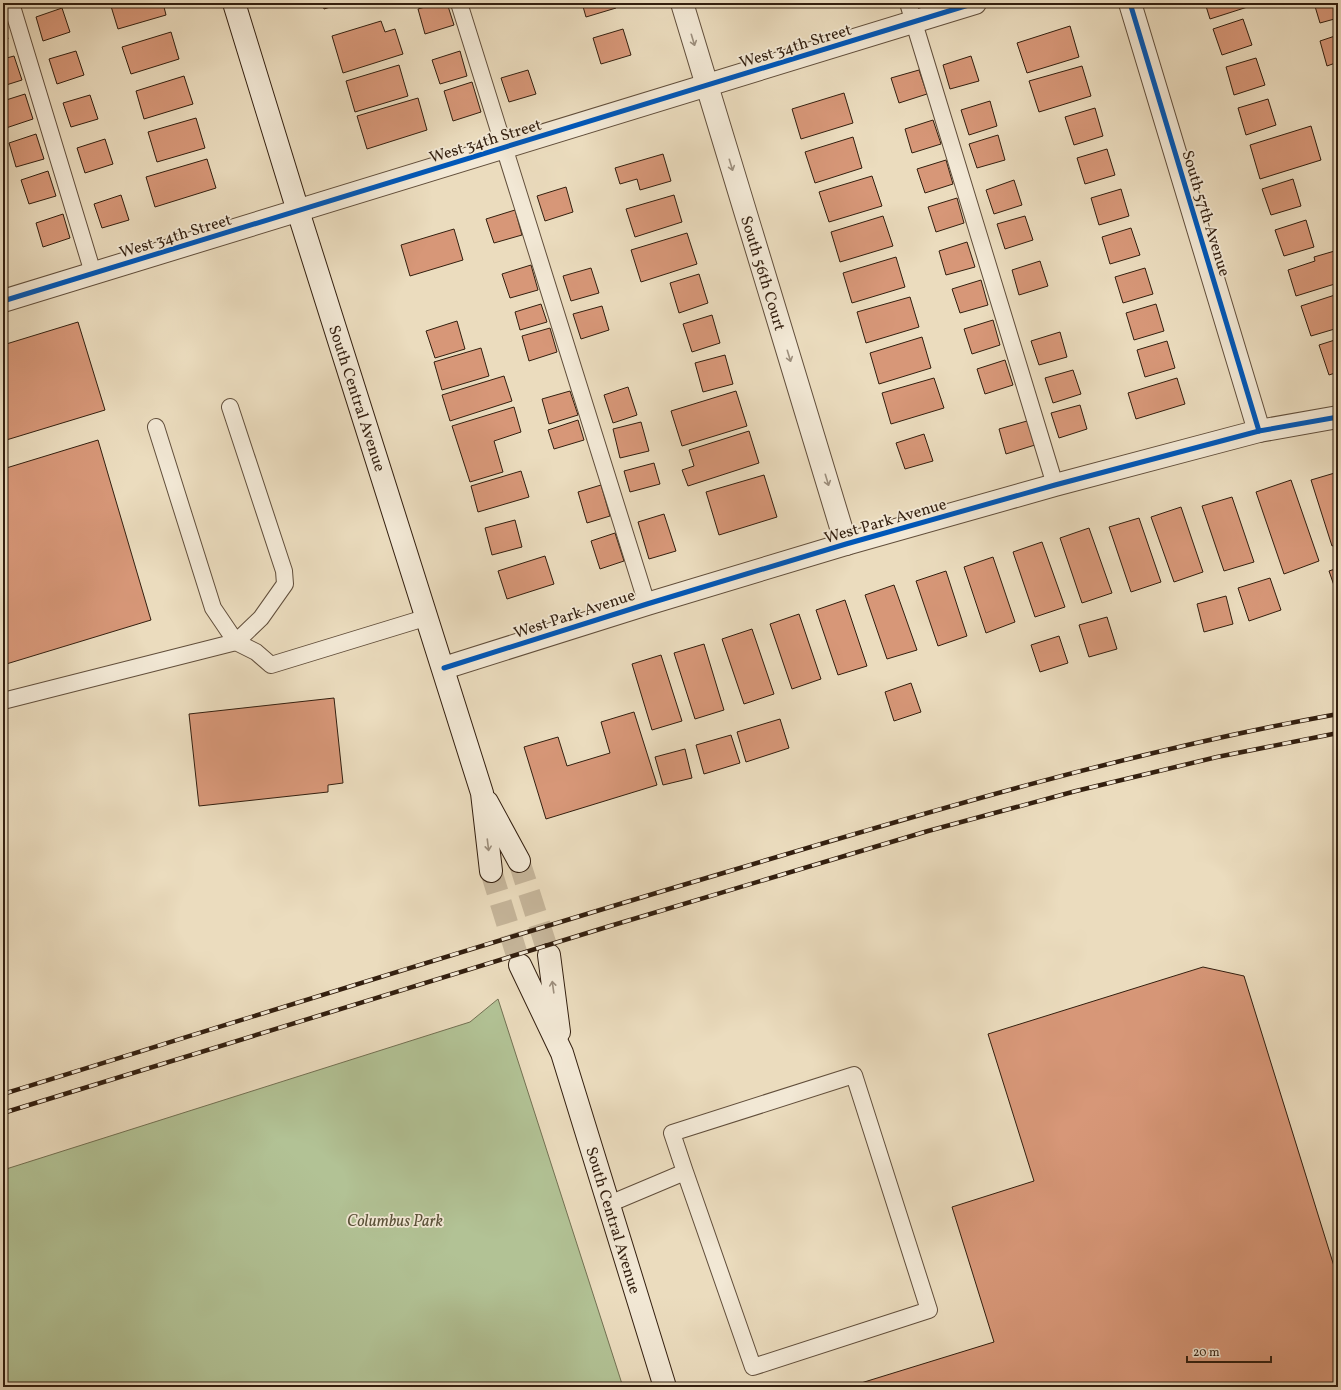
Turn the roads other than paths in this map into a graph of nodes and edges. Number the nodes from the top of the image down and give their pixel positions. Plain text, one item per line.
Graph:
1 (11, 3) edge
2 (234, 3) edge
3 (459, 3) edge
4 (682, 3) edge
5 (975, 3) edge
6 (1130, 3) edge
7 (911, 12) edge
8 (707, 85) junction
9 (503, 148) junction
10 (298, 211) junction
11 (93, 272) junction
12 (3, 301) edge
13 (230, 407) dead end
14 (1338, 417) edge
15 (156, 427) dead end
16 (1259, 431) junction
17 (1055, 485) junction
18 (846, 544) junction
19 (648, 604) junction
20 (428, 617) junction
21 (236, 642) junction
22 (444, 668) junction
23 (3, 701) edge
24 (482, 792) junction
25 (520, 861) tunnel mouth
26 (491, 871) tunnel mouth
27 (549, 955) tunnel mouth
28 (520, 965) tunnel mouth
29 (562, 1053) junction
30 (685, 1172) junction
31 (609, 1204) junction
32 (665, 1387) edge

1 - 11 lane
2 - 10 street, South Central Avenue
3 - 9 lane
4 -> 8 street, South 56th Court
5 - 7 street, West 34th Street
6 - 16 street, South 57th Avenue
7 - 8 street, West 34th Street
7 - 17 lane
8 - 9 street, West 34th Street
8 -> 18 street, South 56th Court
9 - 10 street, West 34th Street
9 - 19 lane
10 - 11 street, West 34th Street
10 - 20 street, South Central Avenue
11 - 12 street, West 34th Street
13 - 21 lane
14 - 16 street, West Park Avenue
15 - 21 lane
16 - 17 street, West Park Avenue
17 - 18 street, West Park Avenue
18 - 19 street, West Park Avenue
19 - 22 street, West Park Avenue
20 - 21 lane
20 - 22 street, South Central Avenue
21 - 23 lane
22 - 24 street, South Central Avenue
24 - 25 street, South Central Avenue
24 -> 26 street, South Central Avenue
29 -> 27 street, South Central Avenue
28 - 29 street, South Central Avenue
29 - 31 street, South Central Avenue
30 - 30 lane
30 - 31 lane
31 - 32 street, South Central Avenue

